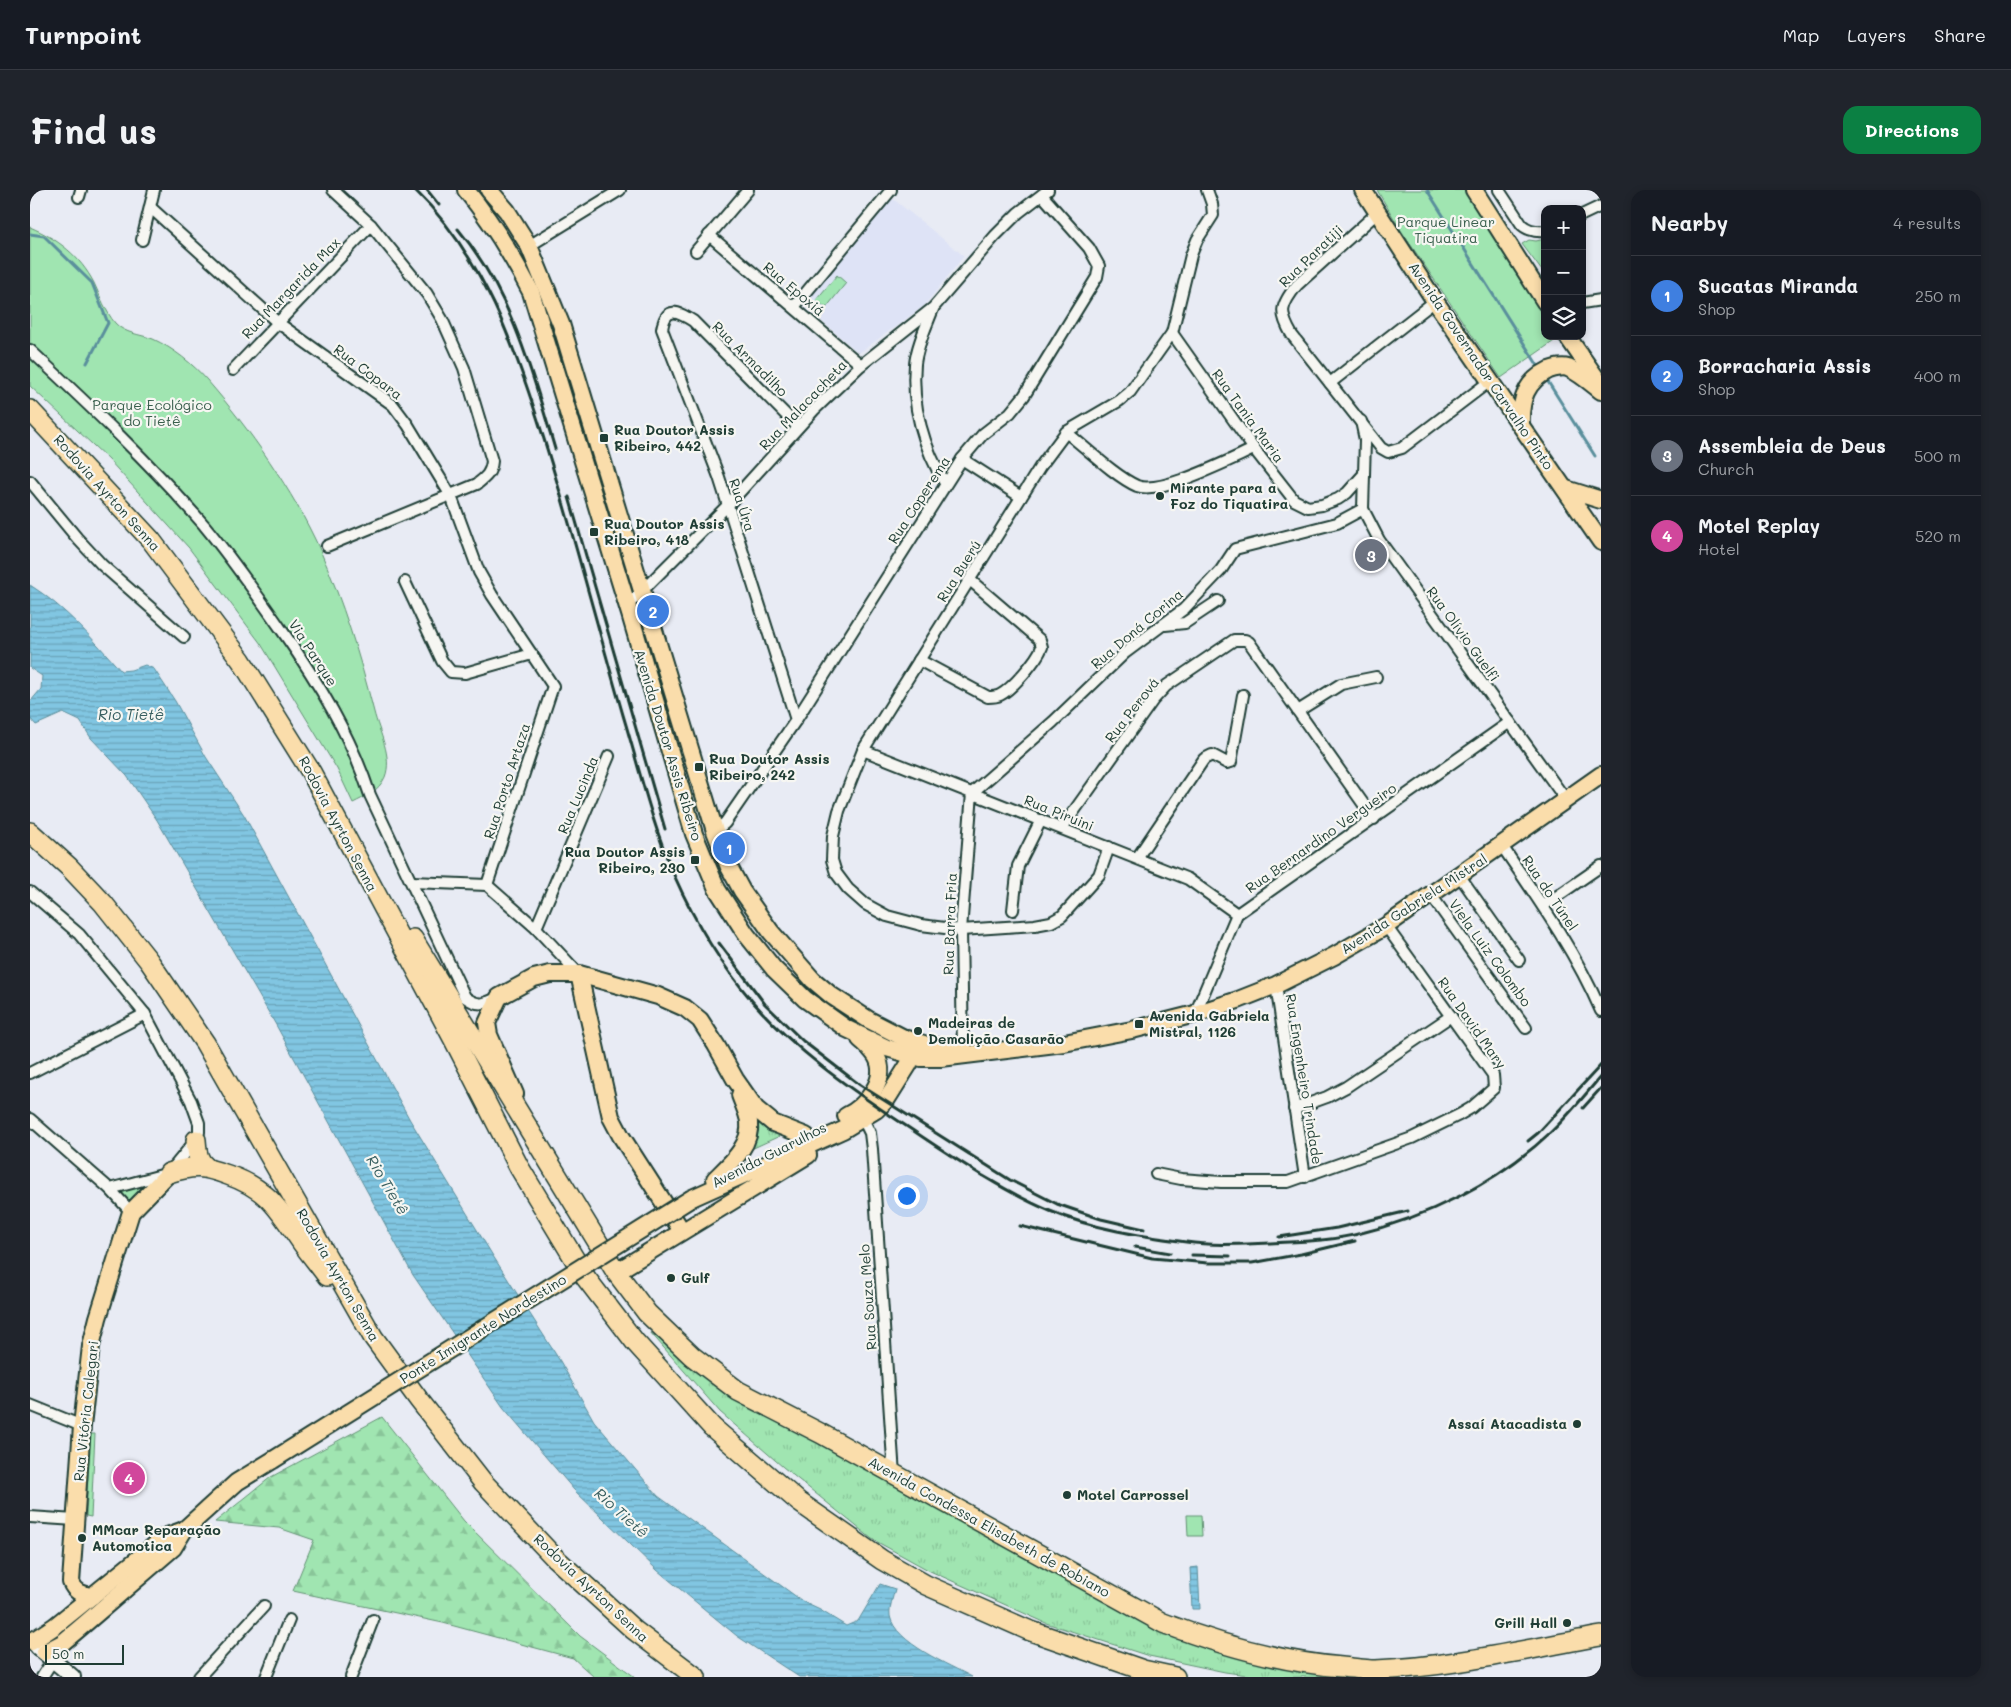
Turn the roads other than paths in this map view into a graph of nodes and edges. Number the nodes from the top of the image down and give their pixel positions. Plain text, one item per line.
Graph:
1 (154, 190) edge
2 (333, 190) edge
3 (466, 190) edge
4 (489, 190) edge
5 (620, 190) edge
6 (748, 190) edge
7 (891, 190) edge
8 (1207, 190) edge
9 (1363, 190) edge
10 (1474, 190) edge
11 (1499, 190) edge
12 (1045, 192) edge
13 (1601, 206) edge
14 (150, 207) junction
15 (1586, 212) edge
16 (1377, 213) junction
17 (370, 225) junction
18 (1540, 231) edge
19 (709, 235) junction
20 (142, 240) dead end
21 (529, 246) junction
22 (696, 251) dead end
23 (1541, 295) edge
24 (1601, 300) edge
25 (1435, 301) junction
26 (1586, 302) edge
27 (794, 307) junction
28 (933, 308) junction
29 (680, 313) joint
30 (277, 322) junction
31 (1172, 333) junction
32 (1570, 340) edge
33 (30, 350) edge
34 (861, 364) junction
35 (232, 370) dead end
36 (1490, 381) junction
37 (1330, 383) junction
38 (1601, 385) edge
39 (1601, 391) edge
40 (30, 410) edge
41 (1360, 421) junction
42 (1521, 425) junction
43 (798, 427) junction
44 (1066, 432) junction
45 (1254, 449) junction
46 (962, 459) junction
47 (1364, 474) junction
48 (30, 481) edge
49 (945, 483) junction
50 (1566, 489) junction
51 (451, 496) junction
52 (1021, 497) junction
53 (1601, 500) edge
54 (1576, 504) junction
55 (728, 505) junction
56 (1363, 510) junction
57 (1601, 526) edge
58 (1601, 542) edge
59 (327, 546) dead end
60 (970, 580) junction
61 (405, 582) dead end
62 (643, 591) junction
63 (1218, 601) dead end
64 (628, 606) junction
65 (1165, 625) junction
66 (184, 637) dead end
67 (532, 654) junction
68 (919, 660) junction
69 (1376, 677) dead end
70 (553, 686) joint
71 (1243, 695) dead end
72 (1298, 711) junction
73 (796, 720) junction
74 (1510, 722) junction
75 (863, 750) junction
76 (609, 756) dead end
77 (1601, 775) edge
78 (972, 793) junction
79 (1566, 800) junction
80 (1374, 819) junction
81 (1041, 820) junction
82 (1062, 828) junction
83 (715, 831) junction
84 (30, 832) edge
85 (694, 834) junction
86 (1502, 846) junction
87 (1109, 847) junction
88 (1137, 858) junction
89 (1601, 866) edge
90 (1459, 875) junction
91 (735, 880) junction
92 (369, 881) junction
93 (412, 882) junction
94 (487, 886) junction
95 (716, 889) junction
96 (30, 892) edge
97 (1431, 895) junction
98 (1543, 906) junction
99 (1013, 910) dead end
100 (1237, 914) junction
101 (1386, 926) junction
102 (536, 928) junction
103 (961, 930) junction
104 (1519, 960) dead end
105 (579, 974) junction
106 (1276, 985) junction
107 (499, 998) junction
108 (1601, 1011) edge
109 (145, 1014) junction
110 (1195, 1014) junction
111 (1451, 1016) junction
112 (1526, 1028) dead end
113 (856, 1034) junction
114 (913, 1048) junction
115 (968, 1052) junction
116 (941, 1058) junction
117 (30, 1073) edge
118 (735, 1079) junction
119 (896, 1085) junction
120 (1294, 1109) junction
121 (518, 1110) junction
122 (30, 1119) edge
123 (863, 1119) junction
124 (843, 1130) junction
125 (806, 1136) junction
126 (196, 1140) junction
127 (206, 1167) junction
128 (169, 1174) junction
129 (1156, 1174) dead end
130 (1305, 1177) junction
131 (715, 1179) junction
132 (110, 1189) junction
133 (693, 1198) junction
134 (131, 1212) junction
135 (682, 1231) junction
136 (616, 1272) junction
137 (373, 1337) junction
138 (30, 1405) edge
139 (82, 1426) junction
140 (894, 1475) junction
141 (30, 1517) edge
142 (75, 1520) junction
143 (184, 1530) junction
144 (92, 1596) junction
145 (264, 1606) dead end
146 (289, 1620) dead end
147 (373, 1620) dead end
148 (1601, 1636) edge
149 (1601, 1650) edge
150 (38, 1651) edge
151 (1375, 1670) junction
152 (42, 1677) edge
153 (72, 1677) edge
154 (199, 1677) edge
155 (266, 1677) edge
156 (351, 1677) edge
157 (696, 1677) edge
158 (1175, 1677) edge

1 - 14 street
2 - 17 street
3 - 64 main road, Avenida Doutor Assis Ribeiro
4 - 21 main road, Avenida Doutor Assis Ribeiro
5 - 21 street
6 - 19 street
7 - 27 street
8 - 31 street, Rua Buerú
9 - 16 main road, Avenida Governador Carvalho Pinto
10 - 23 main road
11 - 18 street
12 - 28 street, Rua Malacacheta
12 - 46 street, Rua Coperema
13 - 15 street
14 - 20 street
14 - 30 street, Rua Copara
16 - 25 main road, Avenida Governador Carvalho Pinto
16 - 37 street, Rua Paratiji
17 - 30 street, Rua Margarida Max
17 - 51 street
19 - 22 street
19 - 27 street, Rua Epoxiá
21 - 62 main road, Avenida Doutor Assis Ribeiro
24 - 26 street
25 - 36 main road, Avenida Governador Carvalho Pinto
25 - 37 street
27 - 34 street, Rua Epoxiá
28 - 34 street, Rua Malacacheta
28 - 49 street
29 - 43 street, Rua Armadilho
29 - 55 street, Rua Úra
30 - 35 street, Rua Margarida Max
30 - 51 street, Rua Copara
31 - 44 street, Rua Buerú
31 - 45 street, Rua Tania Maria
32 - 38 main road
33 - 93 street, Via Parque
34 - 43 street, Rua Malacacheta
36 - 41 street, Rua Paratiji
36 - 42 main road, Avenida Governador Carvalho Pinto
37 - 41 street, Rua Paratiji
39 - 42 main road
40 - 92 highway, Rodovia Ayrton Senna
41 - 47 street
42 - 50 main road, Avenida Governador Carvalho Pinto
43 - 55 street, Rua Malacacheta
44 - 45 street
44 - 52 street, Rua Buerú
45 - 47 street, Rua Tania Maria
46 - 49 street, Rua Coperema
46 - 52 street
47 - 56 street, Rua Olívio Guelfi
48 - 66 street
49 - 73 street, Rua Coperema
50 - 53 main road
50 - 54 main road, Avenida Governador Carvalho Pinto
51 - 59 street
51 - 67 street, Rua Copara
52 - 60 street, Rua Buerú
54 - 57 main road
54 - 58 main road, Avenida Governador Carvalho Pinto
55 - 62 street, Rua Malacacheta
55 - 73 street, Rua Úra
56 - 65 street, Rua Doná Corina
56 - 74 street, Rua Olívio Guelfi
60 - 68 street, Rua Buerú
60 - 68 street
61 - 67 street
62 - 64 street, Rua Malacacheta
62 - 83 main road, Avenida Doutor Assis Ribeiro
63 - 65 street
64 - 85 main road, Avenida Doutor Assis Ribeiro
65 - 78 street, Rua Doná Corina
67 - 70 street, Rua Copara
68 - 75 street, Rua Buerú
69 - 72 street
70 - 94 street, Rua Porto Artaza
71 - 88 street
72 - 80 street
72 - 82 street, Rua Perová
73 - 83 street, Rua Coperema
74 - 79 street, Rua Olívio Guelfi
74 - 80 street, Rua Bernardino Vergueiro
75 - 78 street, Rua Piruini
75 - 103 street, Rua Buerú
76 - 102 street, Rua Lucinda
77 - 79 main road, Avenida Gabriela Mistral
78 - 81 street, Rua Piruini
78 - 103 street, Rua Barra Fria
79 - 86 main road, Avenida Gabriela Mistral
80 - 100 street, Rua Bernardino Vergueiro
81 - 82 street, Rua Piruini
81 - 99 street
82 - 87 street, Rua Piruini
83 - 85 main road
83 - 91 main road, Avenida Doutor Assis Ribeiro
84 - 137 highway, Rodovia Ayrton Senna
85 - 95 main road, Avenida Doutor Assis Ribeiro
86 - 90 main road, Avenida Gabriela Mistral
86 - 98 street, Rua do Túnel
87 - 88 street, Rua Piruini
87 - 103 street, Rua Buerú
88 - 100 street, Rua Piruini
89 - 98 street
90 - 97 main road, Avenida Gabriela Mistral
90 - 104 street
91 - 95 main road
91 - 114 main road, Avenida Doutor Assis Ribeiro
92 - 121 highway, Avenida Condessa Elisabeth de Robiano
92 - 158 highway, Rodovia Ayrton Senna
93 - 94 street
93 - 107 street, Via Parque
94 - 102 street
95 - 113 main road, Avenida Doutor Assis Ribeiro
96 - 109 street
97 - 101 main road, Avenida Gabriela Mistral
97 - 112 street, Viela Luiz Colombo
98 - 108 street, Rua do Túnel
100 - 110 street
101 - 106 main road, Avenida Gabriela Mistral
101 - 111 street, Rua David Mary
102 - 105 street
103 - 115 street, Rua Barra Fria
105 - 107 main road
105 - 118 main road
105 - 135 main road
106 - 110 main road, Avenida Gabriela Mistral
106 - 120 street, Rua Engenheiro Trindade
107 - 121 main road
109 - 117 street
109 - 126 street
110 - 115 main road, Avenida Gabriela Mistral
111 - 120 street
111 - 130 street, Rua David Mary
113 - 114 main road
113 - 125 main road, Avenida Guarulhos
114 - 115 main road, Avenida Gabriela Mistral
114 - 116 main road, Avenida Gabriela Mistral
114 - 119 main road, Avenida Guarulhos
115 - 116 main road, Avenida Gabriela Mistral
116 - 119 main road
118 - 125 main road
118 - 131 main road
119 - 123 main road, Avenida Guarulhos
120 - 130 street, Rua Engenheiro Trindade
121 - 136 highway, Avenida Condessa Elisabeth de Robiano
122 - 132 street
123 - 124 main road, Avenida Guarulhos
123 - 140 street, Rua Souza Melo
124 - 133 main road, Avenida Guarulhos
124 - 135 main road, Avenida Guarulhos
125 - 131 main road, Avenida Guarulhos
126 - 127 highway
126 - 128 street
127 - 128 highway
127 - 137 highway
128 - 132 street
128 - 134 main road, Rua Vitória Calegari
129 - 130 street
131 - 133 main road, Avenida Guarulhos
132 - 134 street
133 - 143 main road, Ponte Imigrante Nordestino, bridge
134 - 139 main road, Rua Vitória Calegari
135 - 136 main road, Avenida Guarulhos
136 - 140 highway, Avenida Condessa Elisabeth de Robiano
137 - 157 highway, Rodovia Ayrton Senna
138 - 139 street
139 - 142 main road, Rua Vitória Calegari
140 - 151 highway, Avenida Condessa Elisabeth de Robiano
141 - 142 street
142 - 144 main road, Rua Vitória Calegari
143 - 144 main road
143 - 150 main road
144 - 150 main road
145 - 154 street
146 - 155 street
147 - 156 street
148 - 151 highway, Avenida Condessa Elisabeth de Robiano
149 - 151 highway
150 - 152 street
150 - 153 main road

